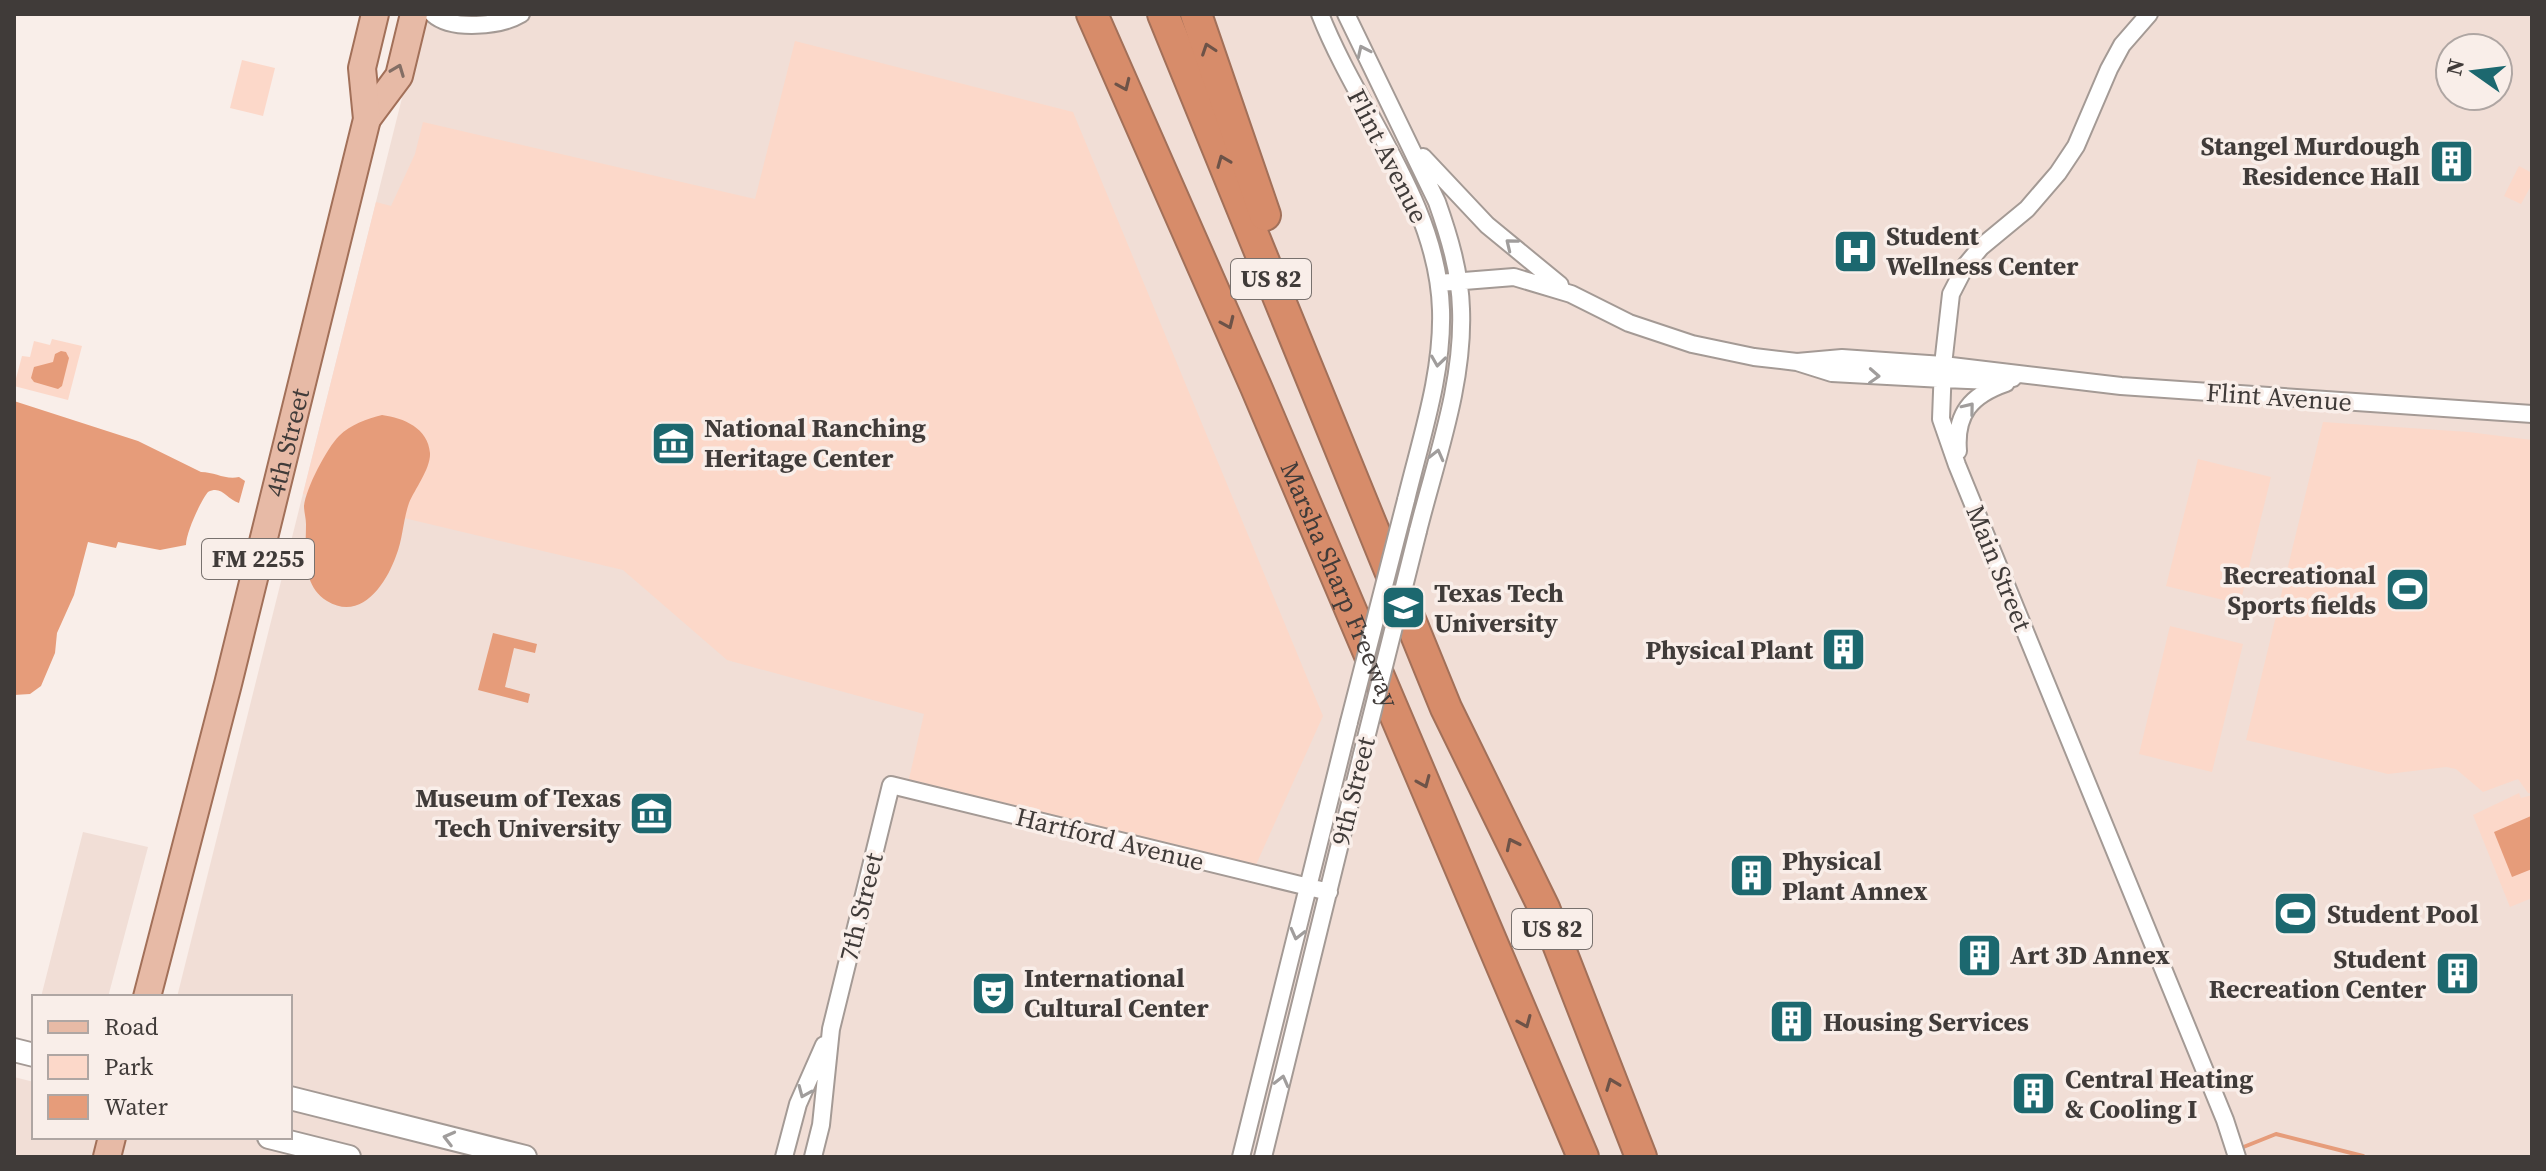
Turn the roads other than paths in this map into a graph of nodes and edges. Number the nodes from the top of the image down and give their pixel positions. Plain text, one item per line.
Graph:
1 (375, 14) edge
2 (414, 14) edge
3 (433, 14) edge
4 (521, 14) edge
5 (1092, 14) edge
6 (1163, 14) edge
7 (1196, 14) edge
8 (1320, 14) edge
9 (1346, 14) edge
10 (2149, 14) edge
11 (367, 119) junction
12 (1406, 137) junction
13 (1459, 282) junction
14 (1439, 283) junction
15 (1571, 294) junction
16 (1943, 372) junction
17 (2027, 377) junction
18 (2532, 412) edge
19 (1960, 472) junction
20 (1379, 545) junction
21 (891, 785) joint
22 (1309, 887) junction
23 (1329, 892) junction
24 (148, 995) edge
25 (831, 1029) junction
26 (292, 1099) edge
27 (277, 1139) edge
28 (349, 1157) edge
29 (525, 1157) edge
30 (784, 1157) edge
31 (813, 1157) edge
32 (1241, 1157) edge
33 (1263, 1157) edge
34 (1583, 1157) edge
35 (1641, 1157) edge
36 (2237, 1157) edge

1 - 11 main road, 4th Street / FM 2255
11 -> 2 main road, 4th Street / FM 2255
3 - 4 street
5 -> 34 highway, Marsha Sharp Freeway / US 82
20 -> 6 highway, Marsha Sharp Freeway / US 82
20 -> 7 highway
8 - 14 street, Flint Avenue
12 -> 9 street, Flint Avenue
10 - 16 street, Main Street
11 - 24 main road, 4th Street / FM 2255
12 - 13 street, Flint Avenue
15 -> 12 street, Flint Avenue
13 - 14 street, Flint Avenue
13 - 15 street, Flint Avenue
23 -> 13 street, 9th Street, bridge
14 -> 22 street, 9th Street, bridge
15 - 16 street, Flint Avenue
16 - 17 street, Flint Avenue
16 - 19 street, Main Street
17 - 18 street, Flint Avenue
19 -> 17 street
19 - 36 street, Main Street
35 -> 20 highway, Marsha Sharp Freeway / US 82
21 - 22 street, Hartford Avenue
21 - 25 street, 7th Street
22 - 23 street, Hartford Avenue
22 -> 32 street, 9th Street
33 -> 23 street, 9th Street
25 -> 30 street, 7th Street
25 - 31 street, 7th Street
29 -> 26 street
27 - 28 street

